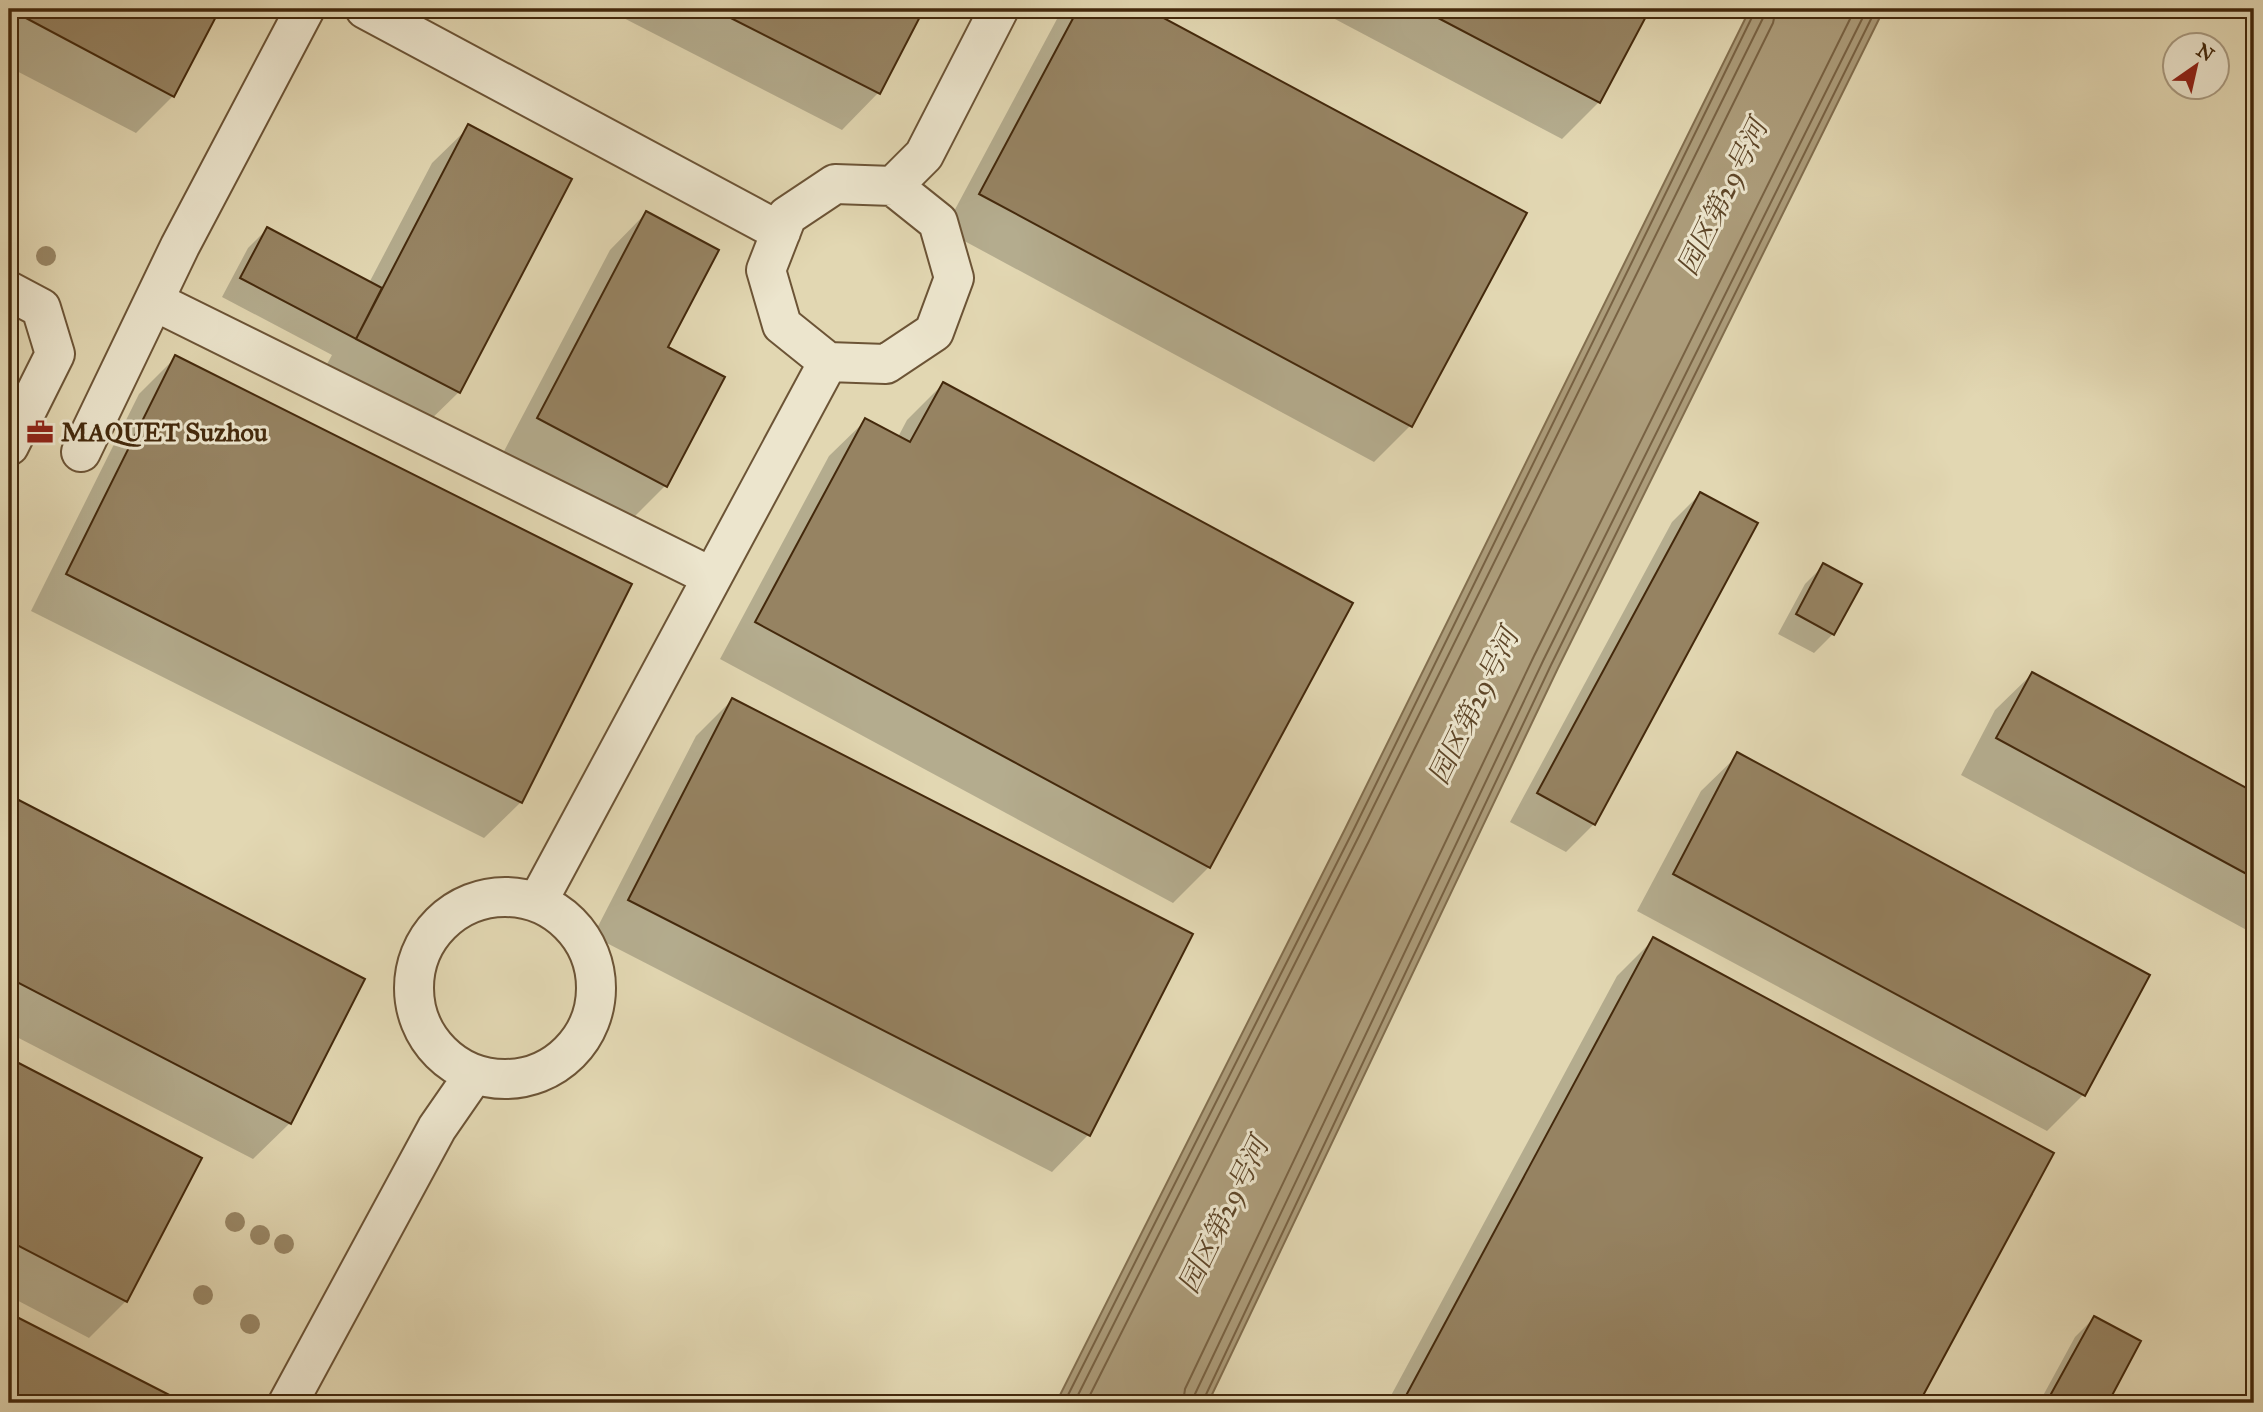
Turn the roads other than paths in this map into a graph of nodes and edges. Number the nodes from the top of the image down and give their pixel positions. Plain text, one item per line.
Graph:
1 (305, 9) edge
2 (365, 9) edge
3 (999, 9) edge
4 (893, 186) junction
5 (780, 232) junction
6 (9, 291) edge
7 (154, 301) junction
8 (828, 362) junction
9 (9, 446) edge
10 (81, 452) dead end
11 (712, 577) junction
12 (538, 901) junction
13 (473, 1076) junction
14 (288, 1403) edge

1 - 7 lane
2 - 5 lane
3 - 4 lane
4 - 5 lane
4 - 8 lane
5 - 8 lane
6 - 9 lane
7 - 10 lane
7 - 11 lane
8 - 11 lane
11 - 12 lane
12 - 13 lane
12 - 13 lane
13 - 14 lane

